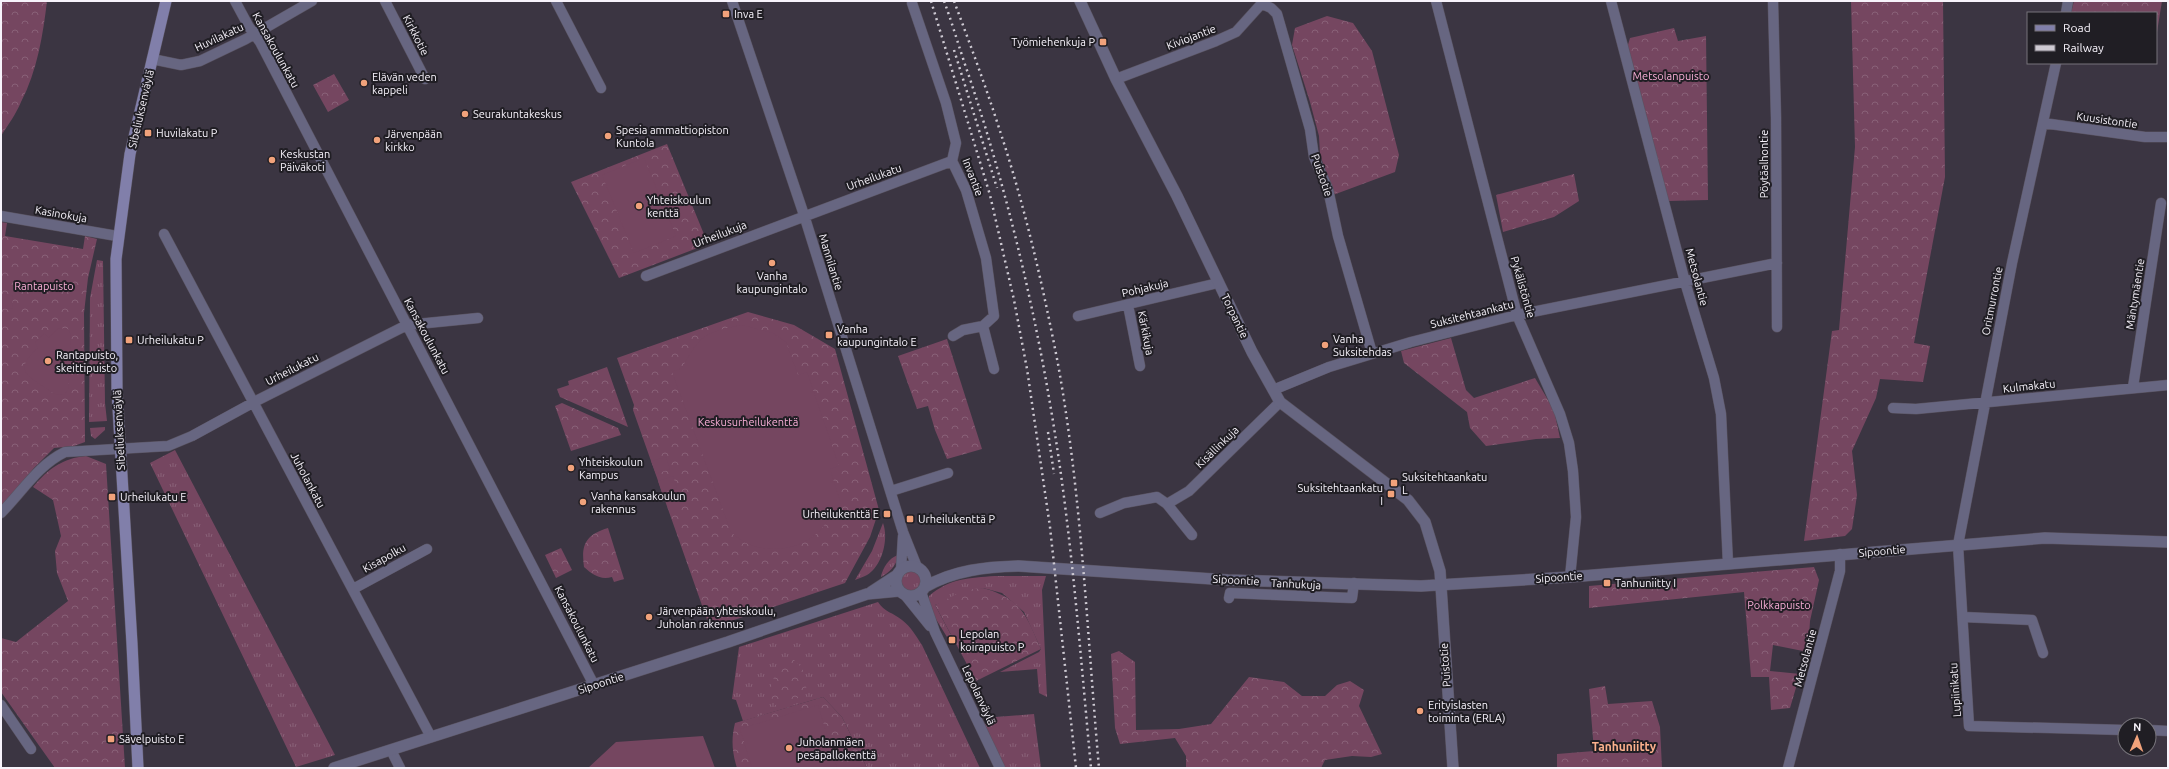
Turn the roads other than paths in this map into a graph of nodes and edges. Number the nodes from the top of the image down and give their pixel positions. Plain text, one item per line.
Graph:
1 (166, 1) edge
2 (235, 1) edge
3 (312, 1) edge
4 (385, 1) edge
5 (556, 1) edge
6 (732, 1) edge
7 (1436, 1) edge
8 (1611, 1) edge
9 (1773, 1) edge
10 (2068, 1) edge
11 (1082, 2) edge
12 (1263, 2) edge
13 (912, 3) dead end
14 (2066, 12) edge
15 (255, 34) junction
16 (152, 59) junction
17 (2056, 64) edge
18 (425, 79) dead end
19 (1116, 79) junction
20 (601, 88) dead end
21 (2043, 123) junction
22 (2168, 137) edge
23 (952, 161) junction
24 (2161, 203) dead end
25 (804, 215) junction
26 (1, 216) edge
27 (164, 234) dead end
28 (117, 236) junction
29 (1777, 263) junction
30 (646, 276) dead end
31 (1685, 282) junction
32 (1218, 283) junction
33 (1128, 304) junction
34 (1517, 315) junction
35 (1078, 316) dead end
36 (478, 318) dead end
37 (407, 325) junction
38 (983, 326) junction
39 (1777, 327) dead end
40 (952, 336) dead end
41 (1372, 353) junction
42 (1140, 366) dead end
43 (994, 369) dead end
44 (2168, 385) edge
45 (2133, 387) junction
46 (1273, 390) junction
47 (1280, 402) junction
48 (1985, 403) junction
49 (253, 404) junction
50 (1893, 408) dead end
51 (120, 449) junction
52 (948, 473) dead end
53 (891, 491) junction
54 (1167, 504) junction
55 (1, 513) edge
56 (1100, 513) dead end
57 (903, 532) junction
58 (1192, 535) dead end
59 (2168, 542) edge
60 (1958, 545) junction
61 (427, 549) dead end
62 (1840, 554) junction
63 (1728, 564) junction
64 (920, 569) junction
65 (899, 572) junction
66 (951, 574) junction
67 (1570, 577) junction
68 (1354, 583) junction
69 (1440, 585) junction
70 (353, 589) junction
71 (923, 589) junction
72 (902, 593) junction
73 (867, 594) junction
74 (1229, 598) dead end
75 (1962, 617) junction
76 (935, 632) junction
77 (2043, 653) dead end
78 (594, 685) junction
79 (1, 705) edge
80 (2117, 730) edge
81 (2157, 730) edge
82 (2168, 731) edge
83 (431, 737) junction
84 (31, 749) dead end
85 (391, 750) junction
86 (138, 768) edge
87 (334, 768) edge
88 (400, 768) edge
89 (1000, 768) edge
90 (1453, 768) edge
91 (1788, 768) edge

1 - 16 main road, Sibeliuksenväylä
2 - 15 street, Kansakoulunkatu
3 - 15 street, Huvilakatu
4 - 18 street, Kirkkotie
5 - 20 street
6 - 25 street, Mannilantie
7 - 34 street, Pykälistöntie
8 - 31 street, Metsolantie
9 - 29 street, Pöytäalhontie
10 - 14 street
11 - 19 street, Torpantie
12 - 19 street, Kiviojantie
12 - 41 street, Puistotie
13 - 23 street, Invantie
15 - 16 street, Huvilakatu
15 - 37 street, Kansakoulunkatu
16 - 28 main road, Sibeliuksenväylä
17 - 21 street, Oritmurrontie
19 - 32 street, Torpantie
21 - 22 street, Kuusistontie
21 - 48 street, Oritmurrontie
23 - 25 street, Urheilukatu
23 - 38 street, Invantie
24 - 45 street, Mäntymäentie
25 - 30 street, Urheilukuja
25 - 53 street, Mannilantie
26 - 28 street, Kasinokuja
27 - 49 street, Juholankatu
28 - 51 main road, Sibeliuksenväylä
29 - 31 street, Suksitehtaankatu
29 - 39 street, Pöytäalhontie
31 - 34 street, Suksitehtaankatu
31 - 63 street, Metsolantie
32 - 33 street, Pohjakuja
32 - 46 street, Torpantie
33 - 35 street, Pohjakuja
33 - 42 street, Kärkikuja
34 - 41 street, Suksitehtaankatu
34 - 67 street, Pykälistöntie
36 - 37 street, Urheilukatu
37 - 49 street, Urheilukatu
37 - 78 street, Kansakoulunkatu
38 - 40 street
38 - 43 street
41 - 46 street, Suksitehtaankatu
44 - 45 street, Kulmakatu
45 - 48 street, Kulmakatu
46 - 47 street, Torpantie
47 - 54 street, Kisällinkuja
47 - 69 street, Torpantie
48 - 50 street, Kulmakatu
48 - 60 street, Oritmurrontie
49 - 51 street, Urheilukatu
49 - 70 street, Juholankatu
51 - 55 street, Urheilukatu
51 - 86 main road, Sibeliuksenväylä
52 - 53 street
53 - 57 street, Mannilantie
54 - 56 street
54 - 58 street
57 - 64 street, Mannilantie
57 - 65 street, Mannilantie
59 - 60 street, Sipoontie
60 - 62 street, Sipoontie
60 - 75 street, Lupiinikatu
61 - 70 street, Kisapolku
62 - 63 street, Sipoontie
62 - 91 street, Metsolantie
63 - 67 street, Sipoontie
64 - 65 street
64 - 66 street, Sipoontie
64 - 71 street
65 - 72 street
65 - 73 street, Sipoontie
66 - 68 street, Sipoontie
66 - 71 street, Sipoontie
67 - 69 street, Sipoontie
68 - 69 street, Sipoontie
68 - 74 street, Tanhukuja
69 - 90 street, Puistotie
70 - 83 street, Juholankatu
71 - 72 street
71 - 76 street, Lepolanväylä
72 - 73 street, Sipoontie
72 - 76 street, Lepolanväylä
73 - 78 street, Sipoontie
75 - 77 street
75 - 80 street, Lupiinikatu
76 - 89 street, Lepolanväylä
78 - 83 street, Sipoontie
79 - 84 street
81 - 82 street
83 - 85 street, Sipoontie
85 - 87 street, Sipoontie
85 - 88 street

